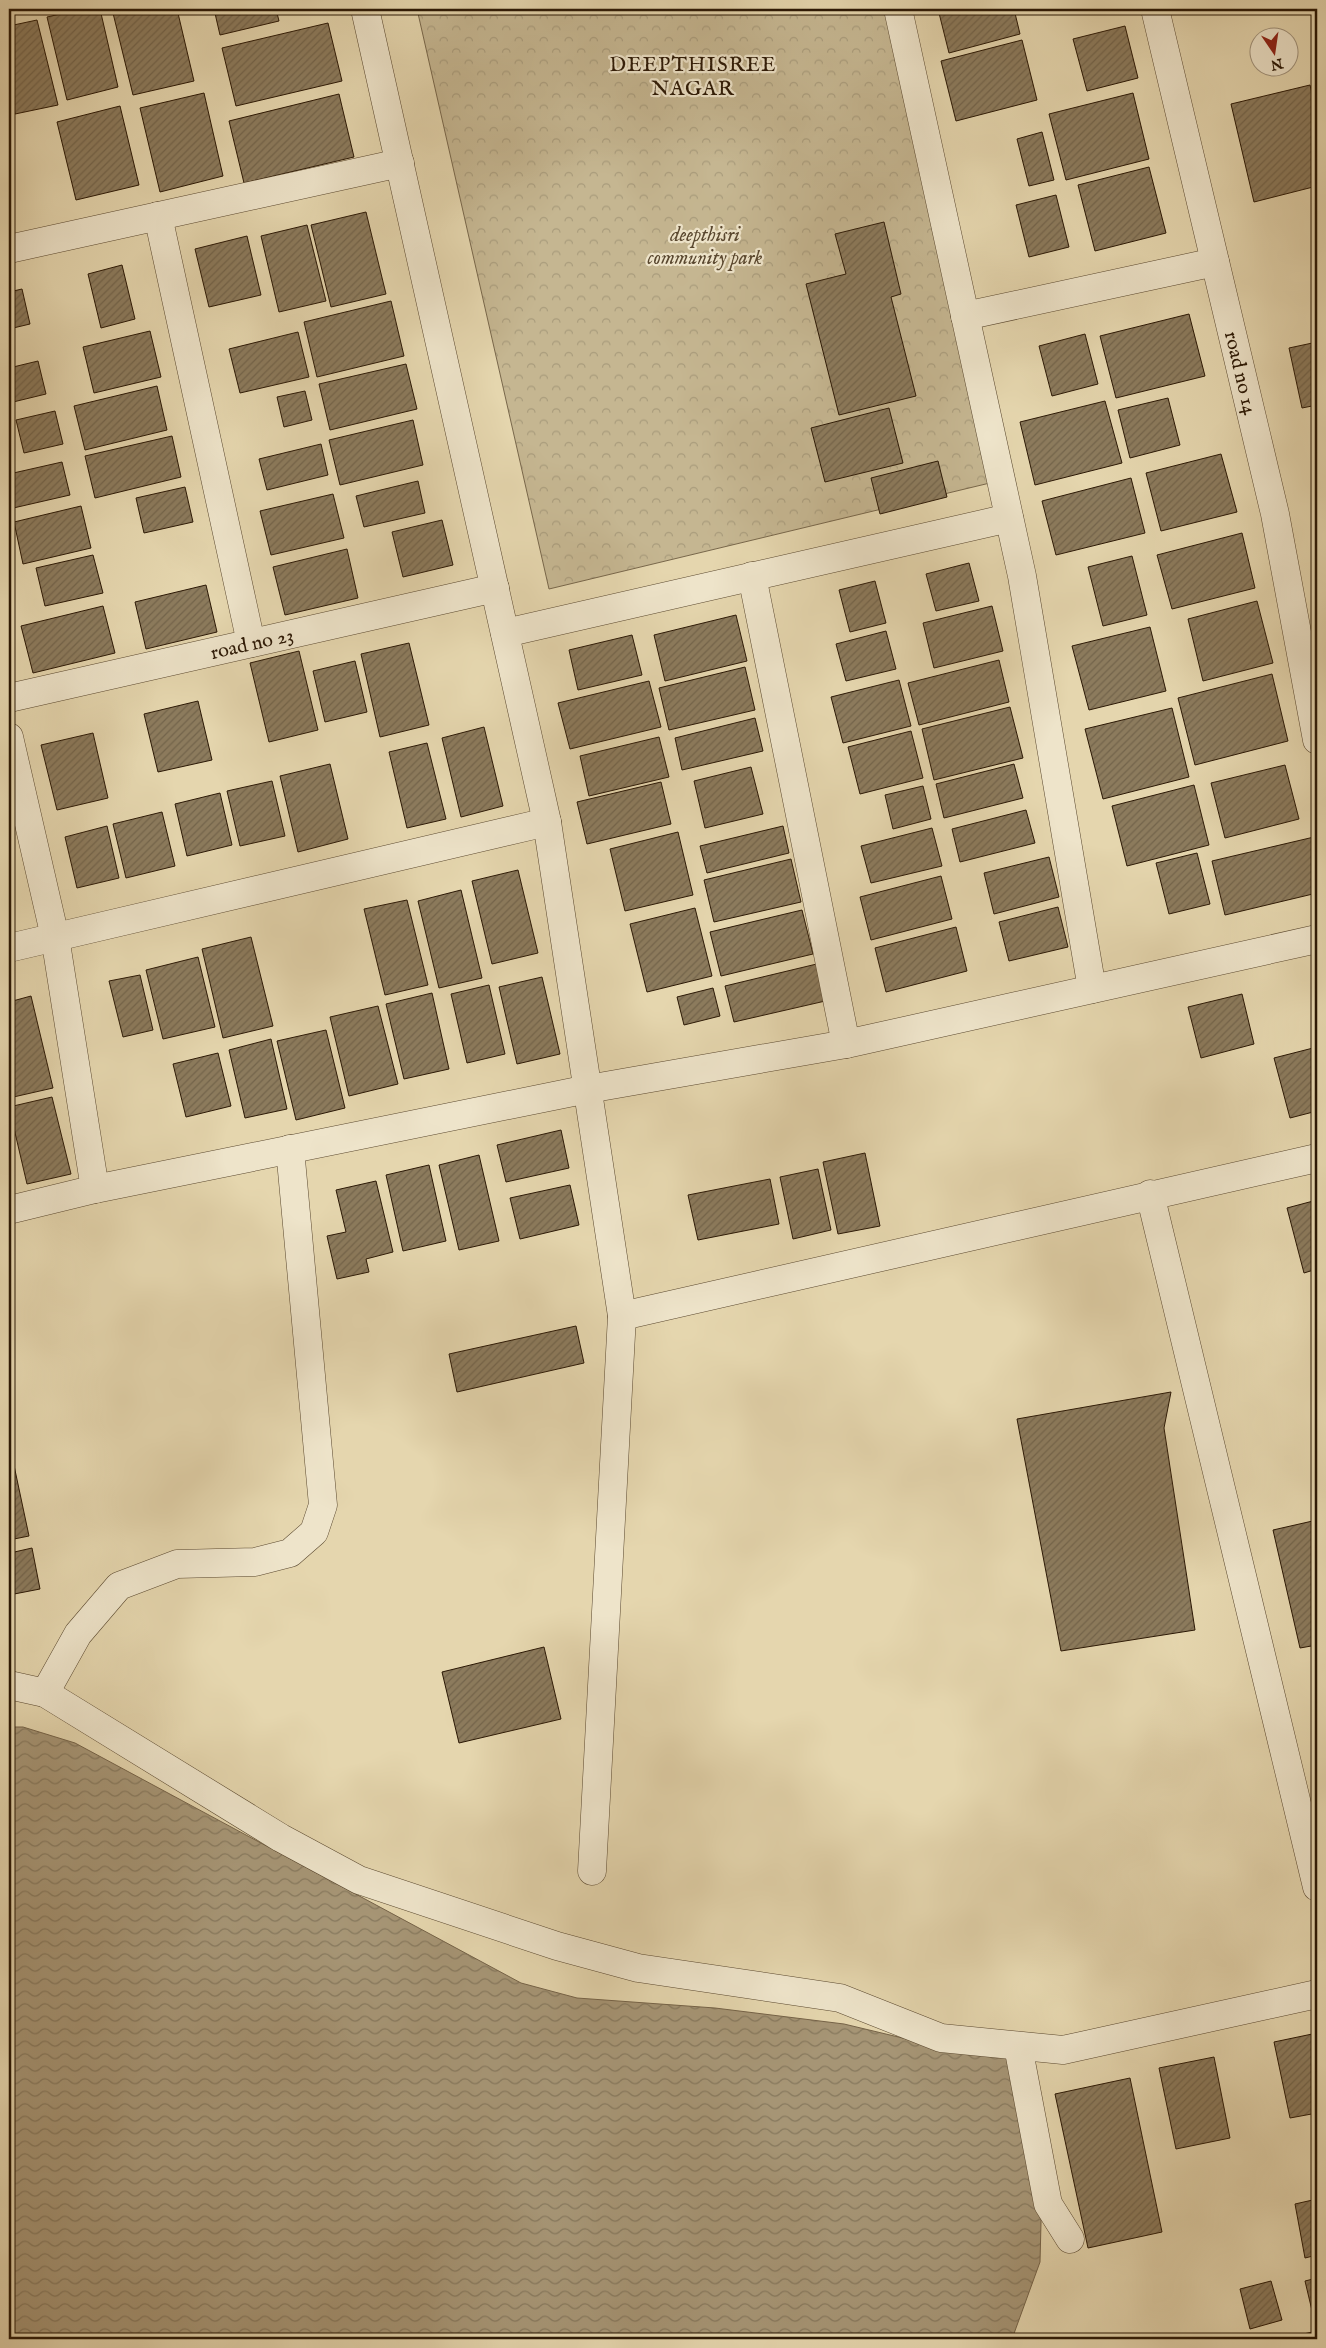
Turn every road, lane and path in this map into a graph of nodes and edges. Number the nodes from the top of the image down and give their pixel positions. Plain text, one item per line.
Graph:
1 (366, 9) edge
2 (898, 9) edge
3 (1155, 9) edge
4 (400, 162) junction
5 (158, 216) junction
6 (9, 249) edge
7 (1215, 262) junction
8 (965, 316) junction
9 (1009, 518) junction
10 (752, 576) junction
11 (495, 588) junction
12 (505, 633) junction
13 (251, 643) junction
14 (9, 698) edge
15 (9, 737) edge
16 (1317, 740) edge
17 (547, 822) junction
18 (55, 937) junction
19 (1317, 939) edge
20 (9, 948) edge
21 (1092, 989) junction
22 (846, 1044) junction
23 (588, 1089) junction
24 (290, 1149) junction
25 (1317, 1158) edge
26 (95, 1189) junction
27 (1150, 1194) junction
28 (9, 1210) edge
29 (622, 1316) junction
30 (9, 1685) edge
31 (45, 1693) junction
32 (592, 1871) dead end
33 (1317, 1887) edge
34 (1317, 1994) edge
35 (1018, 2046) junction
36 (1070, 2239) dead end

1 - 4 street
2 - 8 street
3 - 7 street, road no 14
4 - 5 street
4 - 11 street
5 - 6 street
5 - 13 street
7 - 8 street
7 - 16 street, road no 14
8 - 9 street
9 - 10 street
9 - 21 street
10 - 12 street
10 - 22 street
11 - 12 street
11 - 13 street, road no 23
12 - 17 street
13 - 14 street, road no 23
15 - 18 street
17 - 18 street
17 - 23 street
18 - 20 street
18 - 26 street
19 - 21 street
21 - 22 street
22 - 23 street
23 - 24 street
23 - 29 street
24 - 26 street
24 - 31 street
25 - 27 street
26 - 28 street
27 - 29 street
27 - 33 street
29 - 32 street
30 - 31 street
31 - 35 street
34 - 35 street
35 - 36 street

